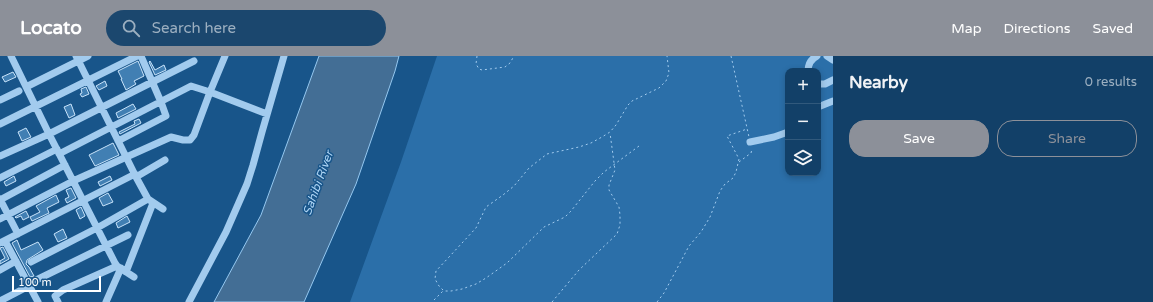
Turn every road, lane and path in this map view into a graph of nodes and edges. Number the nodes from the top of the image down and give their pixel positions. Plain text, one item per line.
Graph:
1 (12, 56) edge
2 (88, 56) edge
3 (137, 56) edge
4 (141, 56) edge
5 (225, 56) edge
6 (284, 56) edge
7 (477, 56) edge
8 (514, 56) edge
9 (667, 56) edge
10 (731, 56) edge
11 (817, 56) edge
12 (827, 56) edge
13 (77, 58) edge
14 (833, 60) edge
15 (194, 61) dead end
16 (808, 68) edge
17 (88, 80) junction
18 (833, 80) edge
19 (152, 82) junction
20 (821, 84) edge
21 (26, 87) junction
22 (19, 91) dead end
23 (210, 92) junction
24 (0, 100) edge
25 (833, 101) edge
26 (161, 102) junction
27 (821, 106) edge
28 (36, 107) junction
29 (102, 108) junction
30 (267, 114) junction
31 (0, 124) edge
32 (111, 127) junction
33 (747, 129) junction
34 (610, 132) junction
35 (785, 133) edge
36 (49, 134) junction
37 (118, 140) junction
38 (750, 142) junction
39 (639, 146) dead end
40 (58, 152) junction
41 (0, 156) edge
42 (126, 157) junction
43 (165, 160) dead end
44 (739, 162) junction
45 (615, 164) junction
46 (65, 165) junction
47 (136, 176) junction
48 (0, 178) edge
49 (73, 181) junction
50 (0, 200) edge
51 (83, 201) junction
52 (151, 201) junction
53 (163, 209) dead end
54 (8, 215) junction
55 (0, 219) edge
56 (97, 228) junction
57 (18, 234) junction
58 (128, 235) dead end
59 (2, 242) edge
60 (106, 246) junction
61 (16, 261) junction
62 (30, 262) dead end
63 (121, 268) junction
64 (0, 270) edge
65 (134, 277) dead end
66 (29, 285) junction
67 (444, 291) junction
68 (434, 300) dead end
69 (0, 301) edge
70 (36, 301) edge
71 (58, 302) edge
72 (106, 302) edge
73 (190, 302) edge
74 (552, 302) edge
75 (657, 302) edge

1 - 21 street
2 - 13 street
3 - 17 street
4 - 19 street
5 - 23 street
6 - 30 street
7 - 8 path
9 - 34 path
10 - 33 path
11 - 16 street
12 - 14 street
13 - 17 street
13 - 21 street
15 - 19 street
17 - 28 street
17 - 29 street
18 - 20 street
19 - 26 street
19 - 29 street
21 - 28 street
22 - 24 street
23 - 26 street
23 - 30 street
23 - 42 street
25 - 27 street
26 - 32 street
26 - 37 street
28 - 31 street
28 - 36 street
29 - 32 street
29 - 36 street
30 - 73 street
32 - 37 street
32 - 40 street
33 - 38 path
33 - 44 path
34 - 45 path
34 - 67 path
35 - 38 street
36 - 40 street
36 - 41 street
37 - 42 street
38 - 44 path
39 - 45 path
40 - 46 street
40 - 48 street
42 - 47 street
42 - 49 street
43 - 47 street
44 - 75 path
45 - 67 path
45 - 74 path
46 - 49 street
46 - 50 street
47 - 51 street
47 - 52 street
49 - 51 street
49 - 54 street
50 - 54 street
51 - 56 street
51 - 57 street
52 - 53 street
52 - 56 street
52 - 63 street
54 - 55 street
54 - 57 street
56 - 60 street
56 - 62 street
57 - 59 street
58 - 60 street
59 - 61 street
60 - 63 street
60 - 66 street
61 - 64 street
61 - 66 street
63 - 65 street
63 - 71 street
63 - 72 street
66 - 69 street
66 - 70 street
67 - 68 path

